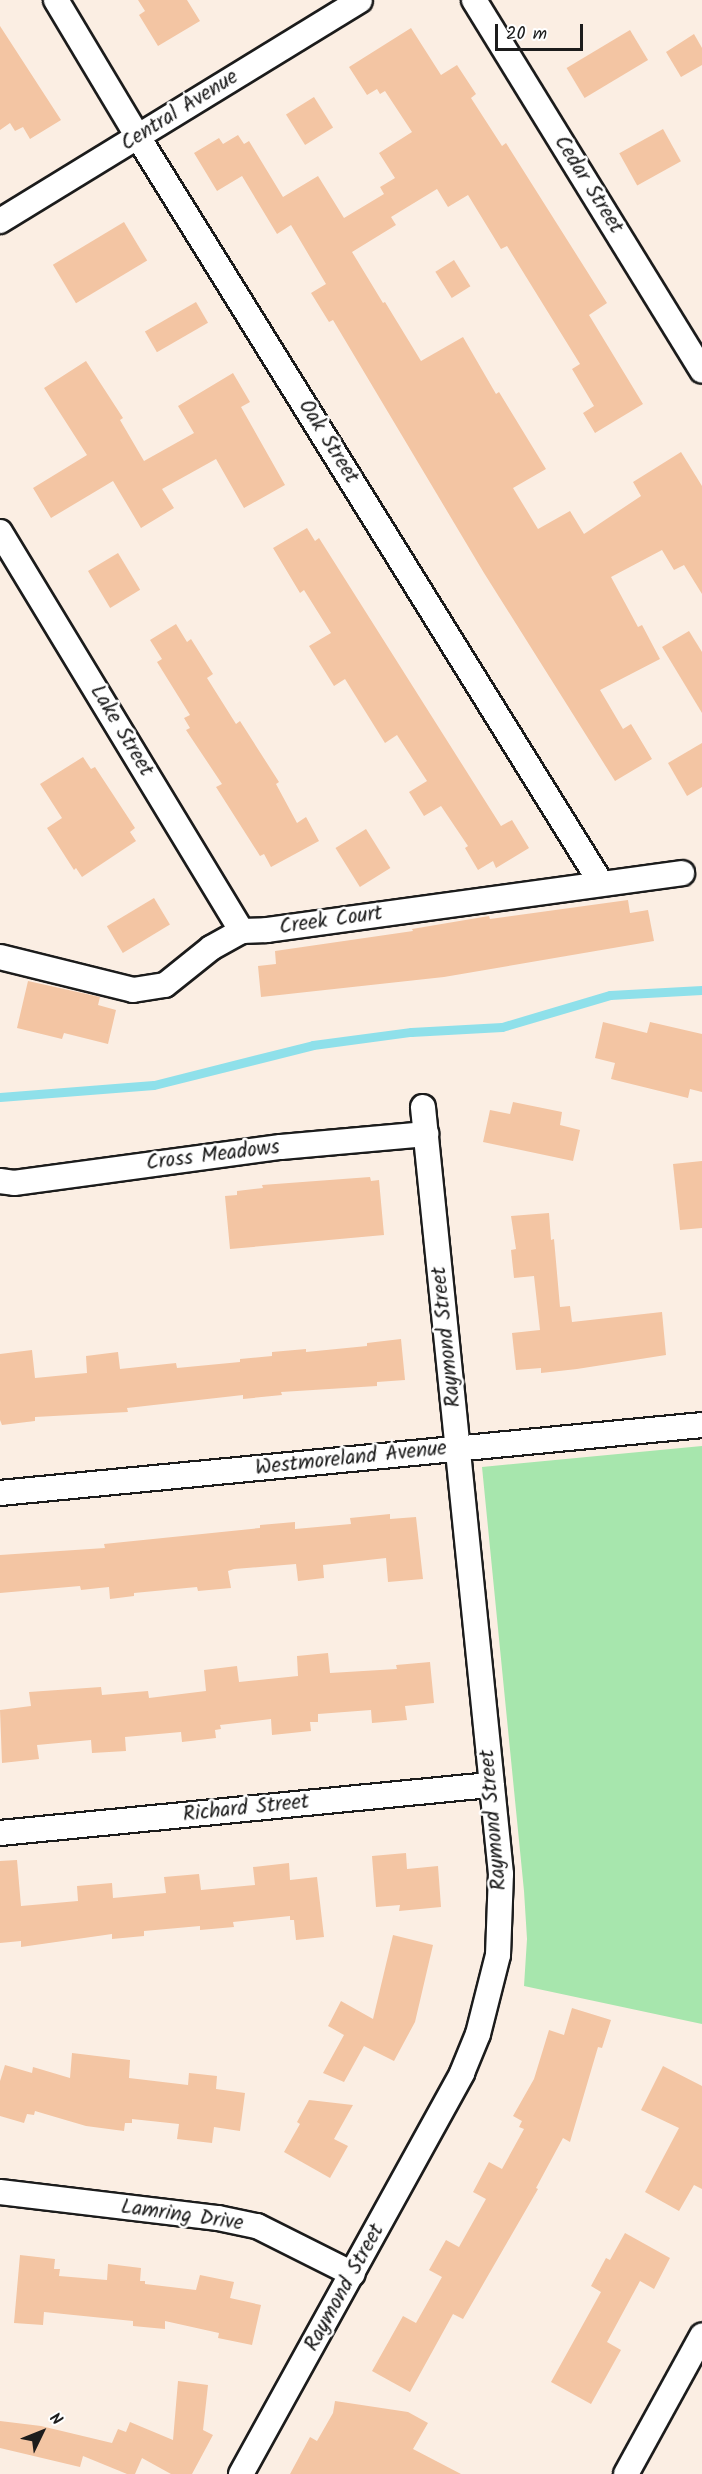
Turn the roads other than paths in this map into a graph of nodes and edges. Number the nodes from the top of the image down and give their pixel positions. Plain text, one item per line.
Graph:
1 (56, 0) edge
2 (360, 0) edge
3 (474, 0) edge
4 (138, 137) junction
5 (0, 221) edge
6 (702, 370) edge
7 (0, 532) edge
8 (682, 873) dead end
9 (601, 883) junction
10 (242, 931) junction
11 (0, 957) edge
12 (423, 1107) dead end
13 (426, 1134) junction
14 (0, 1181) edge
15 (702, 1425) edge
16 (458, 1448) junction
17 (0, 1493) edge
18 (492, 1785) junction
19 (0, 1833) edge
20 (0, 2192) edge
21 (352, 2274) junction
22 (702, 2336) edge
23 (241, 2474) edge
24 (626, 2474) edge

1 - 4 street, Oak Street
2 - 4 street, Central Avenue
3 - 6 street, Cedar Street
4 - 5 street, Central Avenue
4 - 9 street, Oak Street
7 - 10 street, Lake Street
8 - 9 street, Creek Court
9 - 10 street, Creek Court
10 - 11 street, Creek Court
12 - 13 street, Raymond Street
13 - 14 street, Cross Meadows
13 - 16 street, Raymond Street
15 - 16 street, Westmoreland Avenue
16 - 17 street, Westmoreland Avenue
16 - 18 street, Raymond Street
18 - 19 street, Richard Street
18 - 21 street, Raymond Street
20 - 21 street, Lamring Drive
21 - 23 street, Raymond Street
22 - 24 street

